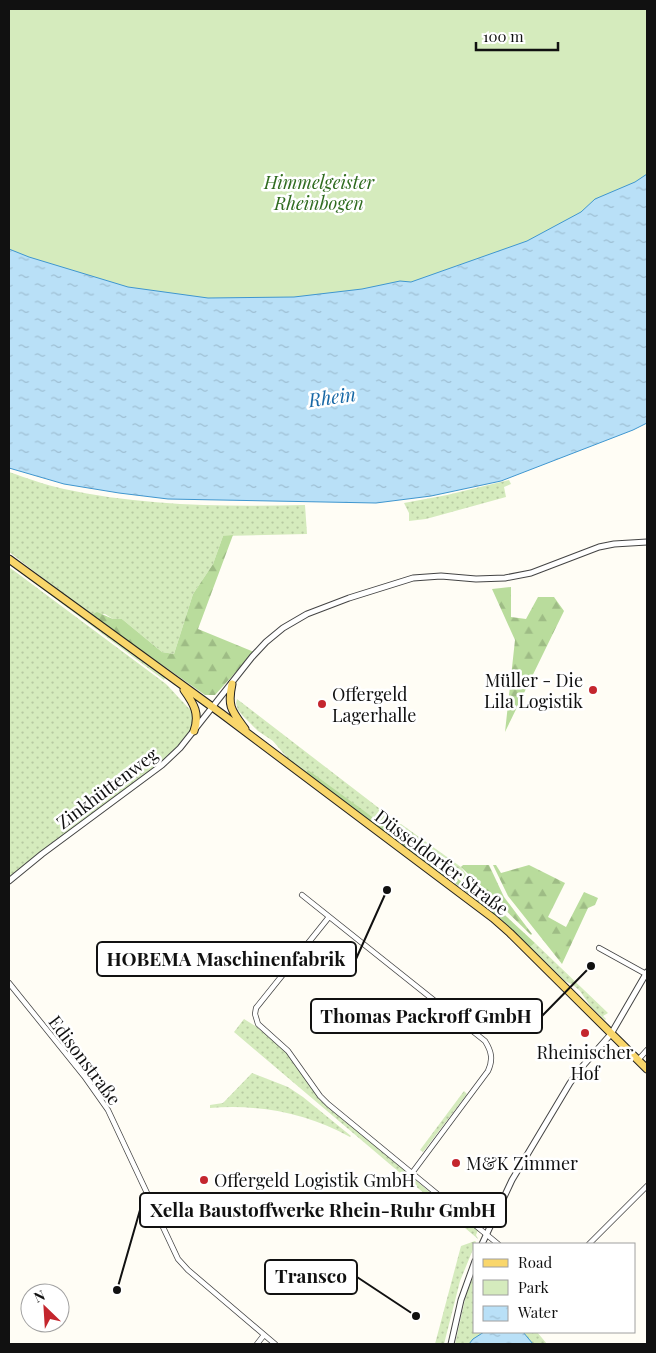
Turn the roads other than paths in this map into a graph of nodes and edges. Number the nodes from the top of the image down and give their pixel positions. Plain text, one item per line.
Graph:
1 (647, 542) edge
2 (9, 559) edge
3 (180, 683) junction
4 (232, 684) junction
5 (212, 708) junction
6 (194, 731) junction
7 (249, 735) junction
8 (9, 881) edge
9 (302, 895) dead end
10 (330, 917) junction
11 (598, 948) dead end
12 (647, 973) edge
13 (9, 983) edge
14 (611, 1034) junction
15 (647, 1050) edge
16 (638, 1060) junction
17 (647, 1069) edge
18 (412, 1173) junction
19 (647, 1186) edge
20 (487, 1234) junction
21 (482, 1243) edge
22 (497, 1243) edge
23 (590, 1243) edge
24 (473, 1267) edge
25 (264, 1335) junction
26 (257, 1344) edge
27 (275, 1344) edge
28 (451, 1344) edge

1 - 4 street, Zinkhüttenweg
2 - 3 main road, Düsseldorfer Straße
3 - 5 main road, Düsseldorfer Straße
3 - 6 main road
4 - 5 street, Zinkhüttenweg
4 - 7 main road
5 - 6 street, Zinkhüttenweg
5 - 7 main road, Düsseldorfer Straße
6 - 8 street, Zinkhüttenweg
7 - 14 main road, Düsseldorfer Straße
9 - 10 street
10 - 18 street
10 - 18 street
11 - 12 street
12 - 14 street
13 - 25 street, Edisonstraße
14 - 16 main road, Düsseldorfer Straße
14 - 20 street
15 - 16 street
16 - 17 main road, Düsseldorfer Straße
18 - 20 street
19 - 23 street
20 - 21 street
20 - 22 street
24 - 28 street
25 - 26 street
25 - 27 street, Edisonstraße

